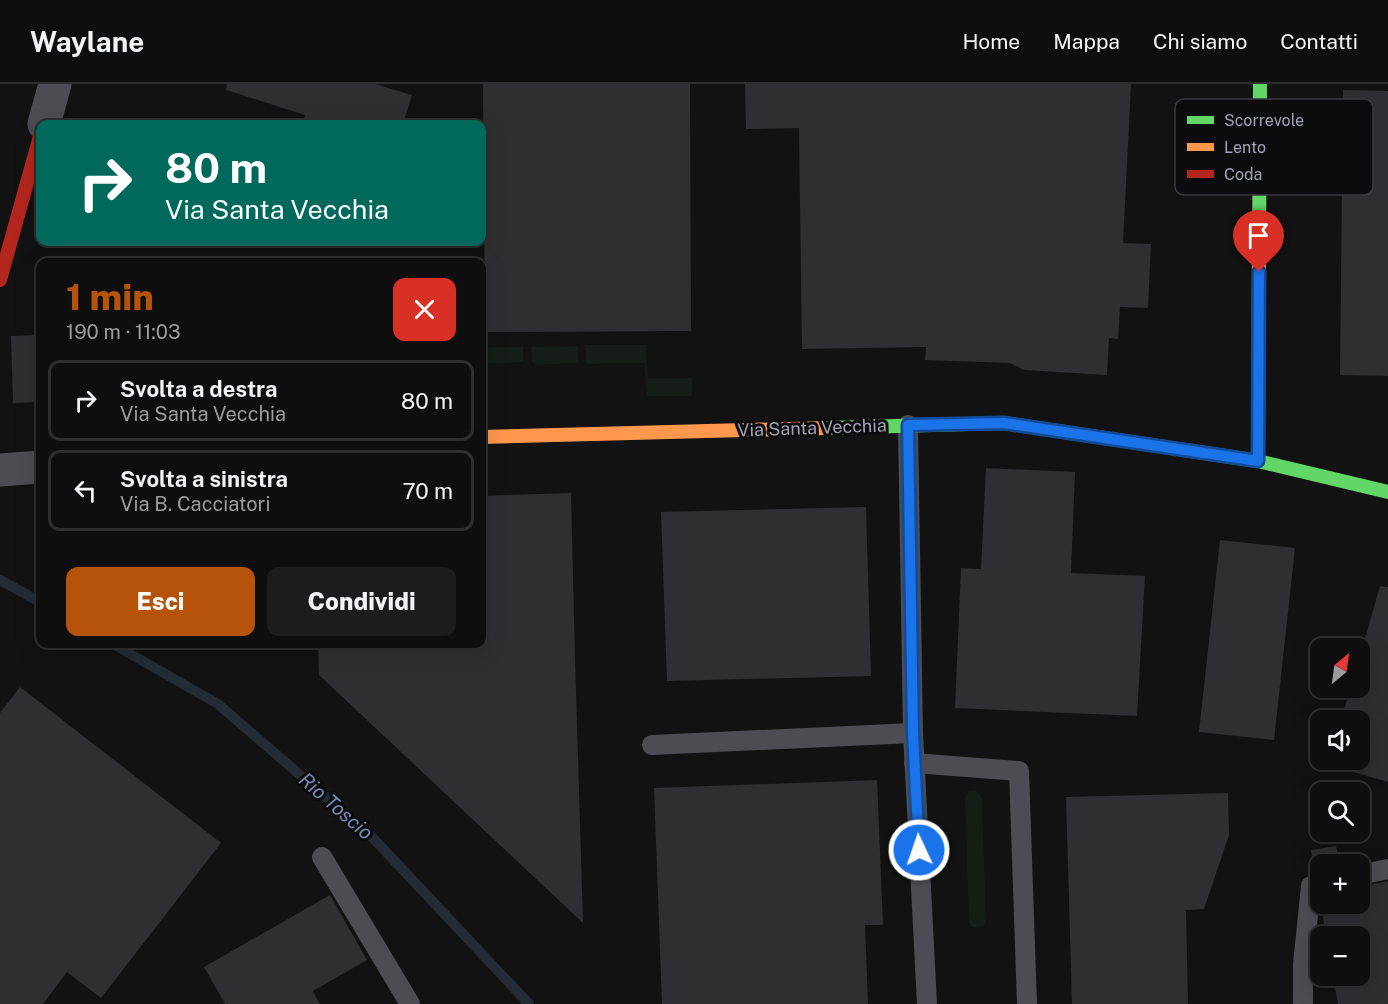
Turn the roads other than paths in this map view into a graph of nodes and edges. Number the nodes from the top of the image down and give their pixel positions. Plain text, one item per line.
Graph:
1 (55, 84) edge
2 (1260, 84) edge
3 (1260, 99) edge
4 (45, 120) edge
5 (36, 150) edge
6 (1259, 195) edge
7 (0, 280) edge
8 (908, 425) junction
9 (486, 437) edge
10 (1258, 461) junction
11 (36, 467) edge
12 (0, 470) edge
13 (1388, 492) edge
14 (913, 733) junction
15 (652, 745) dead end
16 (914, 763) junction
17 (322, 857) dead end
18 (1388, 869) edge
19 (1370, 873) edge
20 (1310, 896) edge
21 (410, 1004) edge
22 (927, 1004) edge
23 (1027, 1004) edge
24 (1303, 1004) edge

1 - 4 street
2 - 3 street
5 - 7 street
6 - 10 street
8 - 9 street, Via Santa Vecchia
8 - 10 street, Via Santa Vecchia
8 - 14 lane
10 - 13 street, Via Santa Vecchia
11 - 12 street
14 - 15 lane
14 - 16 lane
16 - 22 lane
16 - 23 lane
17 - 21 lane
18 - 19 lane
20 - 24 lane

